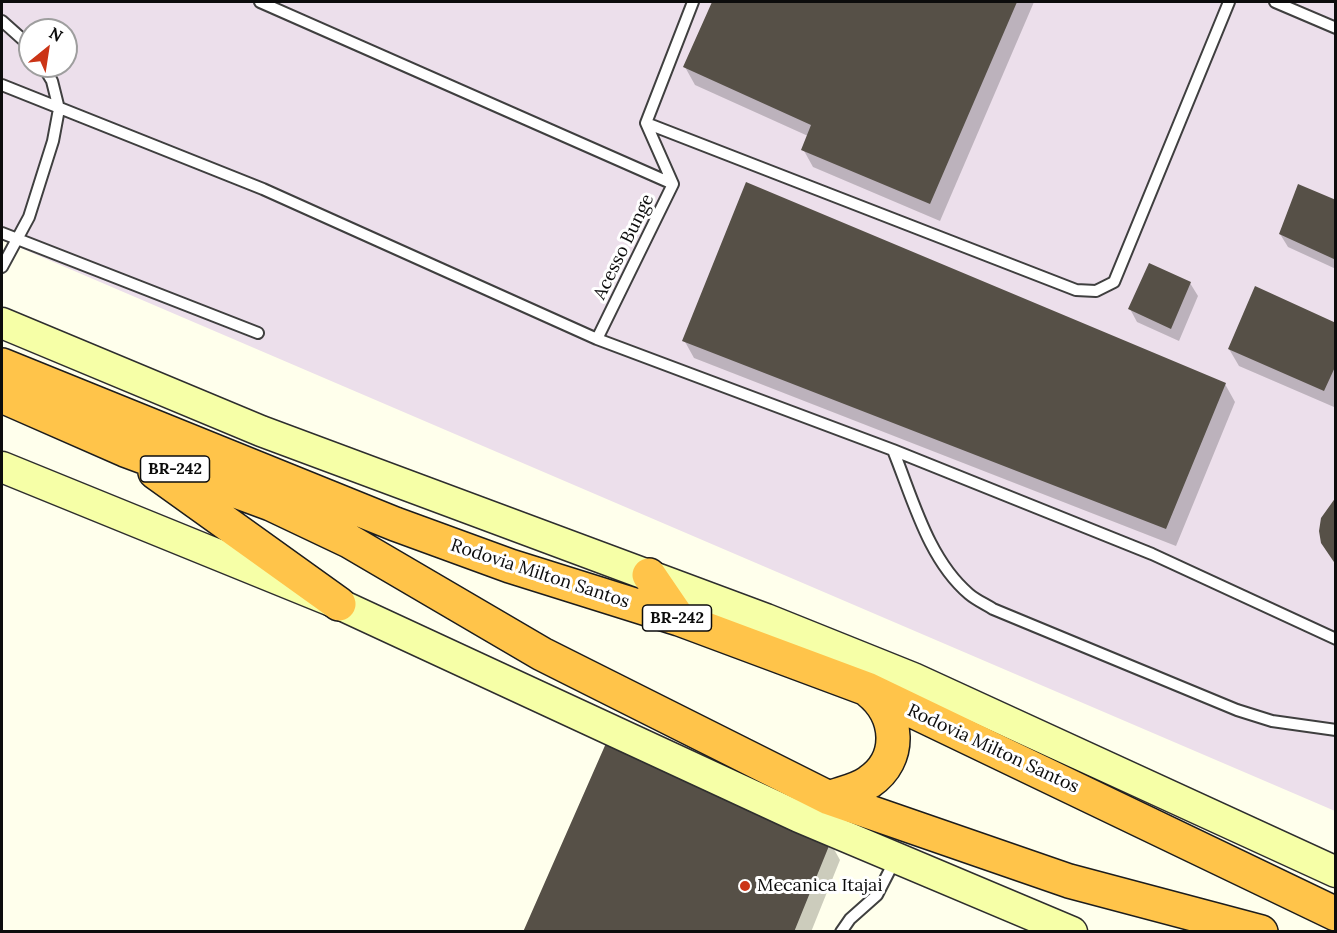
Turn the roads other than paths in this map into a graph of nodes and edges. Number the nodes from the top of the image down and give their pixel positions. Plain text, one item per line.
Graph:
1 (260, 2) edge
2 (693, 2) edge
3 (1229, 2) edge
4 (1275, 2) edge
5 (2, 21) edge
6 (1335, 28) edge
7 (18, 35) edge
8 (50, 78) edge
9 (2, 85) edge
10 (59, 108) junction
11 (646, 123) junction
12 (673, 184) junction
13 (2, 233) edge
14 (18, 241) junction
15 (2, 267) edge
16 (2, 323) edge
17 (258, 333) dead end
18 (597, 339) junction
19 (2, 365) edge
20 (2, 396) edge
21 (125, 450) junction
22 (893, 450) junction
23 (2, 467) edge
24 (649, 575) junction
25 (339, 604) junction
26 (679, 619) junction
27 (1335, 639) edge
28 (867, 689) junction
29 (1335, 730) edge
30 (829, 798) junction
31 (896, 857) junction
32 (1335, 872) edge
33 (1335, 914) edge
34 (841, 932) edge
35 (1072, 932) edge
36 (1261, 932) edge

1 - 12 lane
2 - 11 lane
3 - 11 lane
4 - 6 lane
5 - 7 lane
8 - 10 lane
9 - 10 lane
10 - 14 lane
10 - 18 lane
11 - 12 lane, Acesso Bunge
12 - 18 lane, Acesso Bunge
13 - 14 lane
14 - 15 lane
14 - 17 lane
16 - 24 main road, BR-242
18 - 22 lane
19 - 26 highway, Rodovia Milton Santos / BR-242
20 - 21 highway, BR-242
21 - 25 highway
21 - 30 highway, BR-242
22 - 27 lane
22 - 29 lane
23 - 25 main road
24 - 26 highway
24 - 32 main road, BR-242
25 - 31 main road
26 - 28 highway, Rodovia Milton Santos / BR-242
28 - 30 highway
28 - 33 highway, Rodovia Milton Santos / BR-242
30 - 36 highway, BR-242
31 - 34 lane
31 - 35 main road

